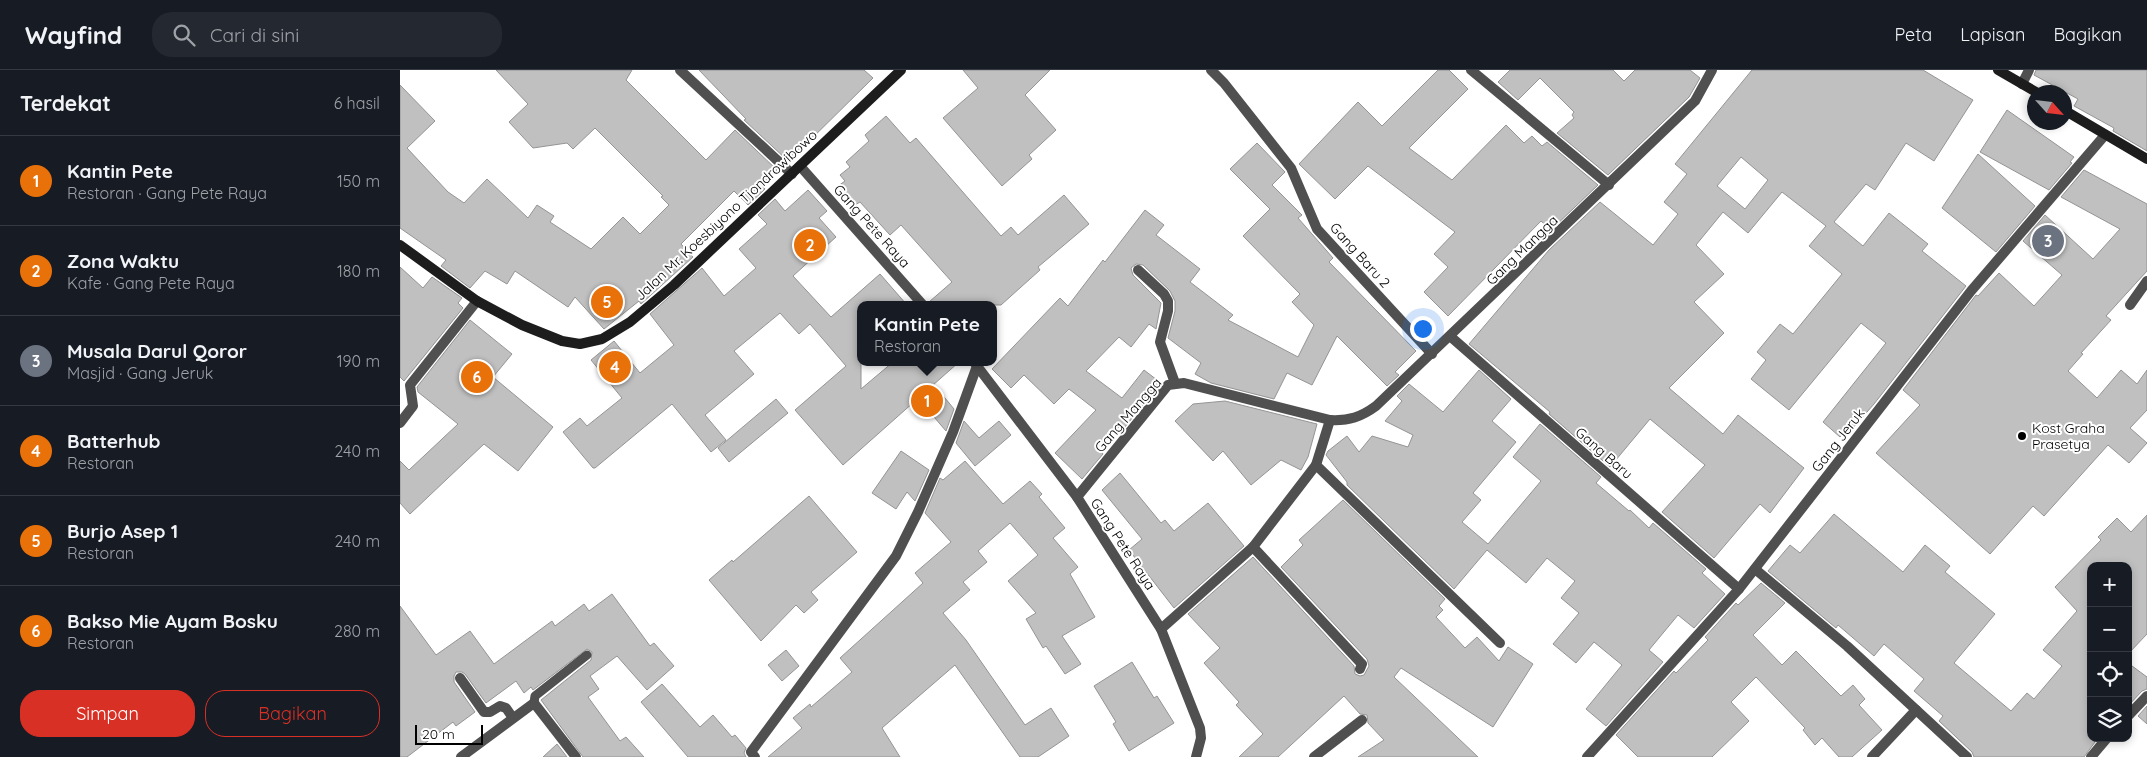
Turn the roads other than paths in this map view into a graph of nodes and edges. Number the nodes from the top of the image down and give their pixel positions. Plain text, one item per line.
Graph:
1 (680, 70) edge
2 (901, 70) edge
3 (1211, 70) edge
4 (1471, 70) edge
5 (1712, 70) edge
6 (1998, 70) edge
7 (2029, 70) edge
8 (2022, 84) junction
9 (2027, 87) edge
10 (2072, 115) edge
11 (2105, 135) junction
12 (2147, 160) edge
13 (800, 166) junction
14 (792, 174) junction
15 (1609, 185) junction
16 (400, 245) edge
17 (1138, 270) dead end
18 (2147, 281) edge
19 (477, 301) junction
20 (919, 301) edge
21 (2130, 305) dead end
22 (1451, 337) junction
23 (1432, 354) junction
24 (975, 366) edge
25 (978, 366) edge
26 (1175, 383) junction
27 (1330, 420) junction
28 (400, 423) edge
29 (1316, 465) junction
30 (1077, 497) junction
31 (1253, 546) junction
32 (1755, 569) junction
33 (1739, 589) junction
34 (1161, 629) junction
35 (1500, 644) dead end
36 (587, 655) dead end
37 (1360, 669) dead end
38 (460, 678) dead end
39 (2147, 696) edge
40 (534, 703) junction
41 (1916, 710) junction
42 (2132, 712) edge
43 (513, 718) junction
44 (1362, 720) dead end
45 (2104, 742) edge
46 (750, 755) edge
47 (461, 757) edge
48 (576, 757) edge
49 (1196, 757) edge
50 (1314, 757) edge
51 (1587, 757) edge
52 (1872, 757) edge
53 (1968, 757) edge
54 (2091, 757) edge

1 - 14 street
2 - 13 main road, Jalan Mr. Koesbiyono Tjondrowibowo
3 - 23 street, Gang Baru 2
4 - 15 street
5 - 15 street, Gang Mangga
6 - 8 main road
7 - 8 street
8 - 9 main road
10 - 11 main road
11 - 12 main road
11 - 32 street, Gang Jeruk
13 - 14 main road, Jalan Mr. Koesbiyono Tjondrowibowo
13 - 20 street, Gang Pete Raya
14 - 19 main road, Jalan Mr. Koesbiyono Tjondrowibowo
15 - 22 street, Gang Mangga
16 - 19 main road, Jalan Mr. Koesbiyono Tjondrowibowo
17 - 26 street
18 - 21 street
19 - 28 street
22 - 23 street, Gang Mangga
22 - 33 street, Gang Baru
23 - 27 street, Gang Mangga
24 - 46 street, Gang Pete Raya
25 - 30 street, Gang Pete Raya
26 - 27 street, Gang Mangga
26 - 30 street, Gang Mangga
27 - 29 street
29 - 31 street
29 - 35 street
30 - 34 street, Gang Pete Raya
31 - 34 street
31 - 37 street
32 - 33 street, Gang Jeruk
32 - 41 street
33 - 51 street, Gang Jeruk
34 - 49 street, Gang Pete Raya
36 - 40 lane
38 - 43 street
39 - 42 street
40 - 43 street
40 - 48 street
41 - 52 street
41 - 53 street
43 - 47 street
44 - 50 street
45 - 54 street

